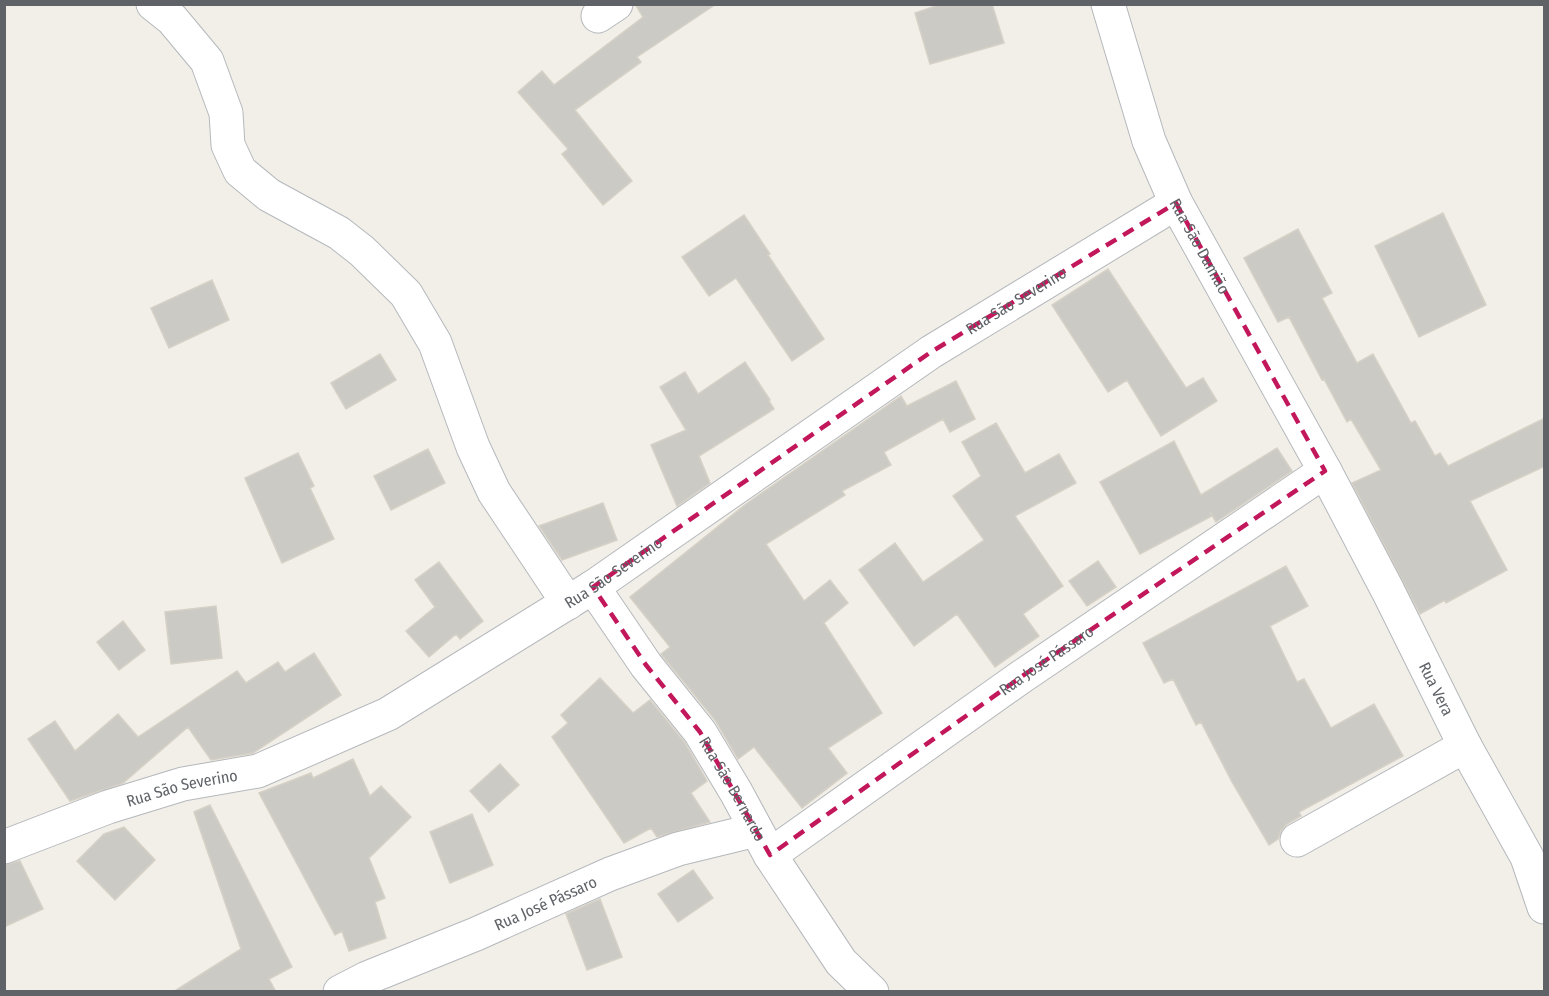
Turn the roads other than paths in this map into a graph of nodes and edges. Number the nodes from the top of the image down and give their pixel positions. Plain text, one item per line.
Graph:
1 (153, 4) edge
2 (1108, 4) edge
3 (1176, 202) junction
4 (1325, 471) junction
5 (580, 595) junction
6 (1465, 746) junction
7 (1297, 840) dead end
8 (763, 843) junction
9 (4, 847) edge
10 (1545, 907) edge
11 (340, 992) edge
12 (872, 992) edge

1 - 5 street, Rua São Bernardo
2 - 3 street, Rua São Damião
3 - 4 street, Rua São Damião
3 - 5 street, Rua São Severino
4 - 6 street, Rua Vera
4 - 8 street, Rua José Pássaro
5 - 8 street, Rua São Bernardo
5 - 9 street, Rua São Severino
6 - 7 street
6 - 10 street, Rua Vera
8 - 11 street, Rua José Pássaro
8 - 12 street, Rua São Bernardo

